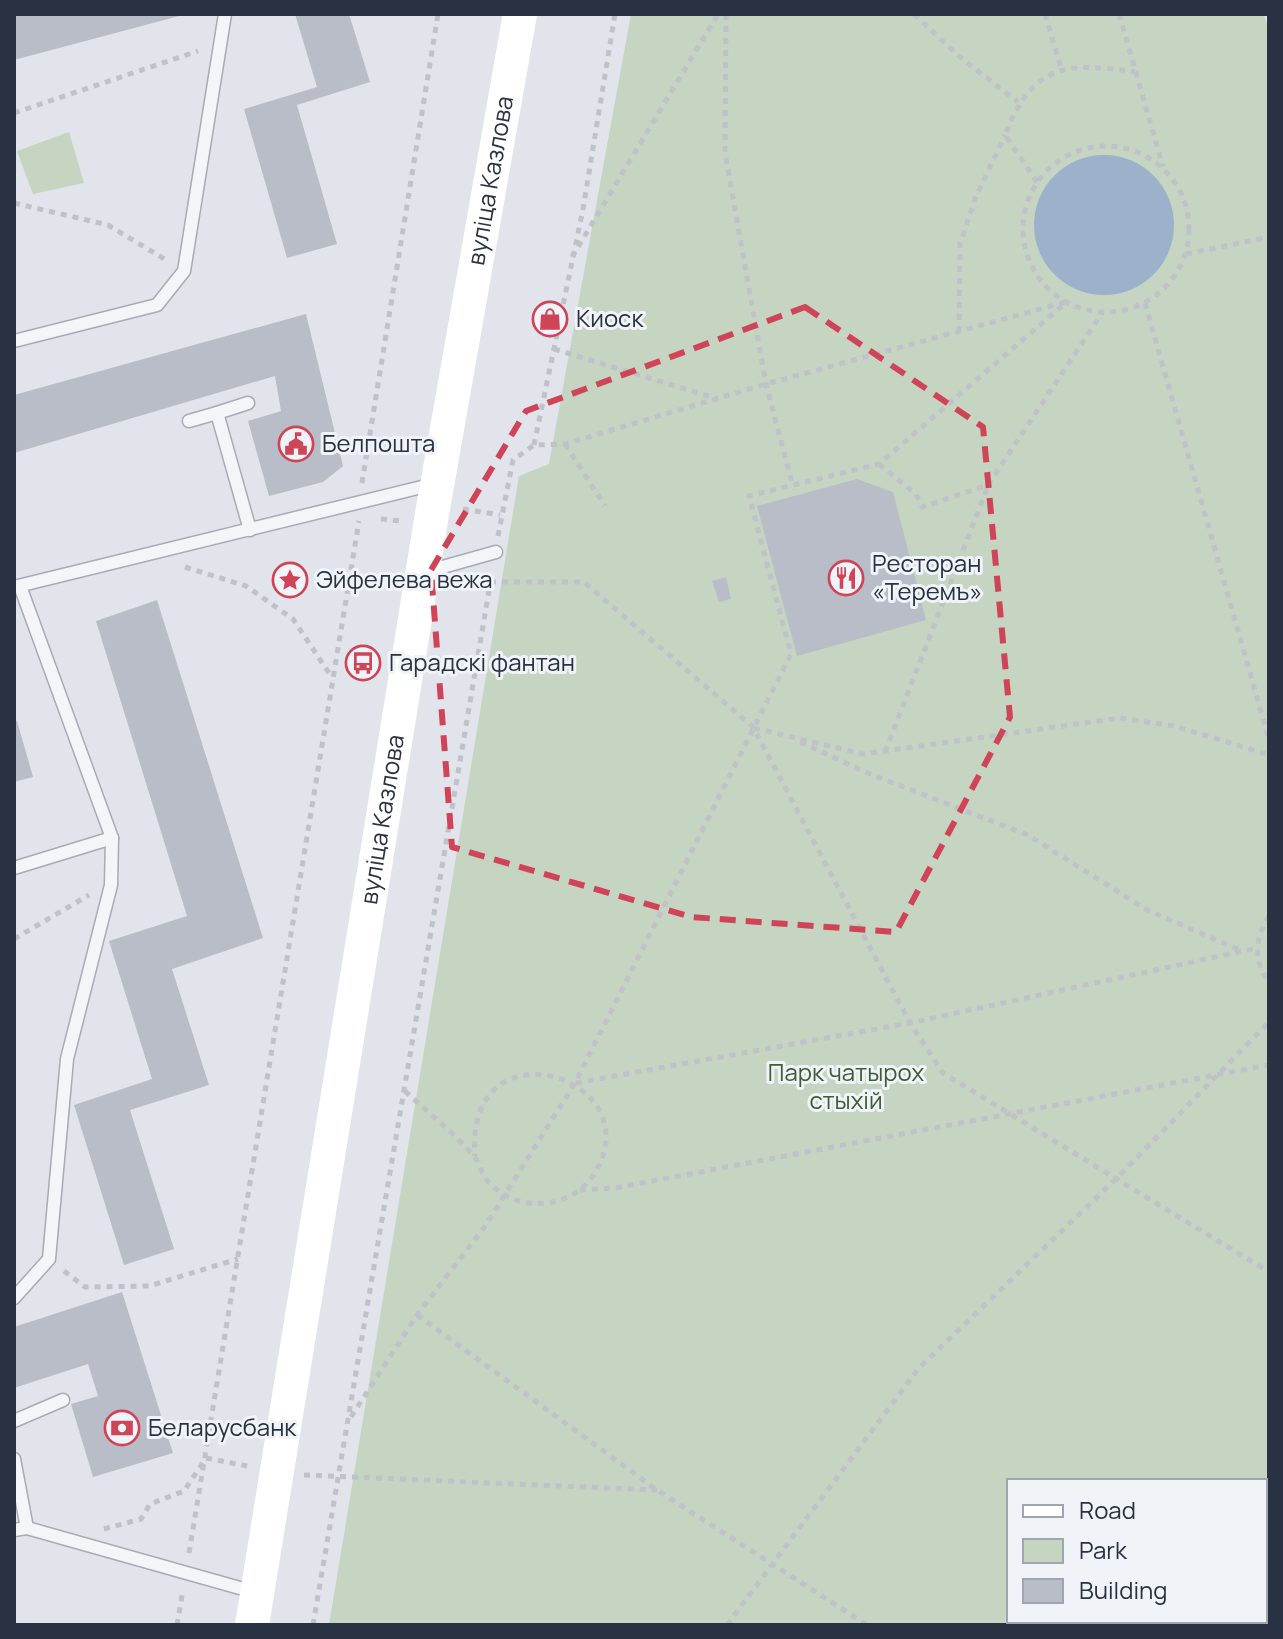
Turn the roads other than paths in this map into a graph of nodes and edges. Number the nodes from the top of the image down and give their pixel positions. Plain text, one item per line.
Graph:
1 (225, 14) edge
2 (520, 14) edge
3 (14, 341) edge
4 (248, 403) dead end
5 (217, 413) junction
6 (189, 421) dead end
7 (448, 496) junction
8 (250, 530) junction
9 (496, 552) road end
10 (422, 573) junction
11 (17, 587) edge
12 (112, 838) junction
13 (14, 868) edge
14 (14, 1298) edge
15 (63, 1400) dead end
16 (14, 1421) edge
17 (14, 1459) edge
18 (20, 1529) edge
19 (255, 1609) edge

1 - 3 lane
2 - 7 main road, вуліца Казлова
4 - 5 lane
5 - 6 lane
5 - 8 lane
7 - 8 lane
7 - 10 main road, вуліца Казлова
8 - 11 lane
9 - 10 lane
10 - 19 main road, вуліца Казлова
11 - 12 lane
12 - 13 lane
12 - 14 lane
15 - 16 lane
17 - 18 lane
18 - 19 lane

